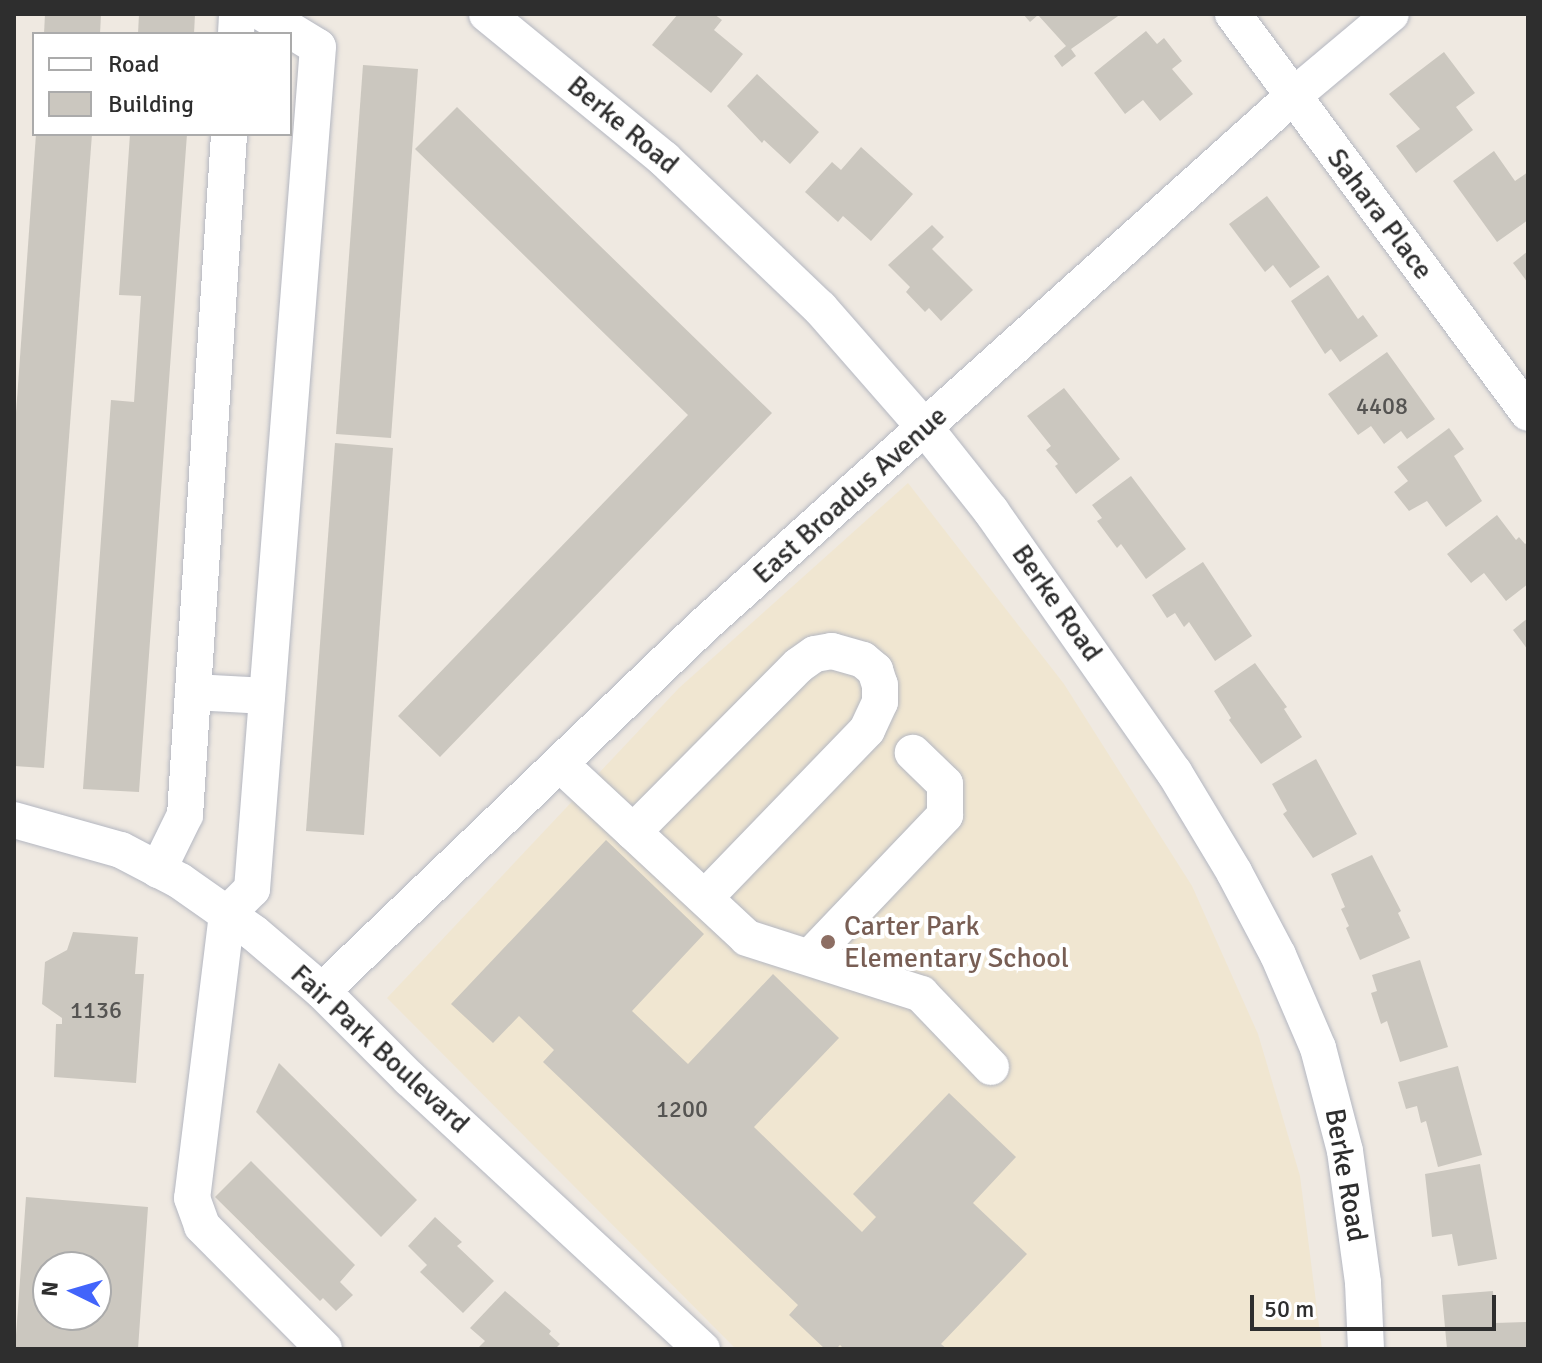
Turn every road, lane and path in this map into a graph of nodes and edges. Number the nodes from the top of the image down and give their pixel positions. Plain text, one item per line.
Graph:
1 (264, 14) edge
2 (487, 14) edge
3 (1233, 14) edge
4 (1391, 14) edge
5 (1292, 97) junction
6 (229, 136) edge
7 (1528, 413) edge
8 (926, 429) junction
9 (193, 692) junction
10 (267, 696) junction
11 (913, 753) dead end
12 (560, 764) junction
13 (14, 820) edge
14 (633, 832) junction
15 (158, 870) junction
16 (705, 898) junction
17 (239, 902) junction
18 (810, 957) junction
19 (322, 991) junction
20 (991, 1067) dead end
21 (324, 1349) edge
22 (702, 1349) edge
23 (1366, 1349) edge

1 - 10 street
2 - 8 street, Berke Road
3 - 5 street, Sahara Place
4 - 5 street, East Broadus Avenue
5 - 7 street, Sahara Place
5 - 8 street, East Broadus Avenue
6 - 9 street
8 - 12 street, East Broadus Avenue
8 - 23 street, Berke Road
9 - 10 street
9 - 15 street
10 - 17 street
11 - 18 street
12 - 14 street
12 - 19 street, East Broadus Avenue
13 - 15 street, Fair Park Boulevard
14 - 16 street
14 - 16 street
15 - 17 street, Fair Park Boulevard
16 - 18 street
17 - 19 street, Fair Park Boulevard
17 - 21 street
18 - 20 street
19 - 22 street, Fair Park Boulevard

